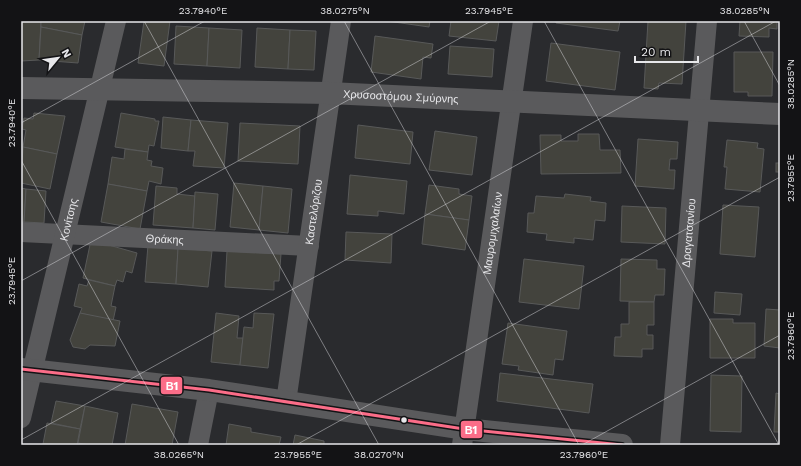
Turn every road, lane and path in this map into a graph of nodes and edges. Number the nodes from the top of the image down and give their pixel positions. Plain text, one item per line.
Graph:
1 (116, 21) edge
2 (341, 21) edge
3 (523, 21) edge
4 (707, 21) edge
5 (21, 88) edge
6 (100, 89) junction
7 (329, 93) junction
8 (511, 102) junction
9 (699, 111) junction
10 (780, 114) edge
11 (21, 232) edge
12 (65, 233) junction
13 (309, 246) junction
14 (27, 369) edge
15 (209, 390) junction
16 (286, 402) junction
17 (21, 418) edge
18 (463, 437) edge
19 (198, 445) edge
20 (622, 445) edge
21 (670, 445) edge

1 - 6 street, Κονίτσης
2 - 7 street, Καστελόριζου
3 - 8 street, Μαυρομιχαλαίων
4 - 9 street, Δραγατσανίου
5 - 6 street, Χρυσοστόμου Σμύρνης
6 - 7 street, Χρυσοστόμου Σμύρνης
6 - 12 street, Κονίτσης
7 - 8 street, Χρυσοστόμου Σμύρνης
7 - 13 street, Καστελόριζου
8 - 9 street, Χρυσοστόμου Σμύρνης
8 - 18 street, Μαυρομιχαλαίων
9 - 10 street, Χρυσοστόμου Σμύρνης
9 - 21 street, Δραγατσανίου
11 - 12 street, Θράκης
12 - 13 street, Θράκης
12 - 14 street, Κονίτσης
13 - 16 street, Καστελόριζου
14 - 15 street
14 - 17 street, Κονίτσης
15 - 16 street
15 - 19 street
16 - 18 street
18 - 20 street

